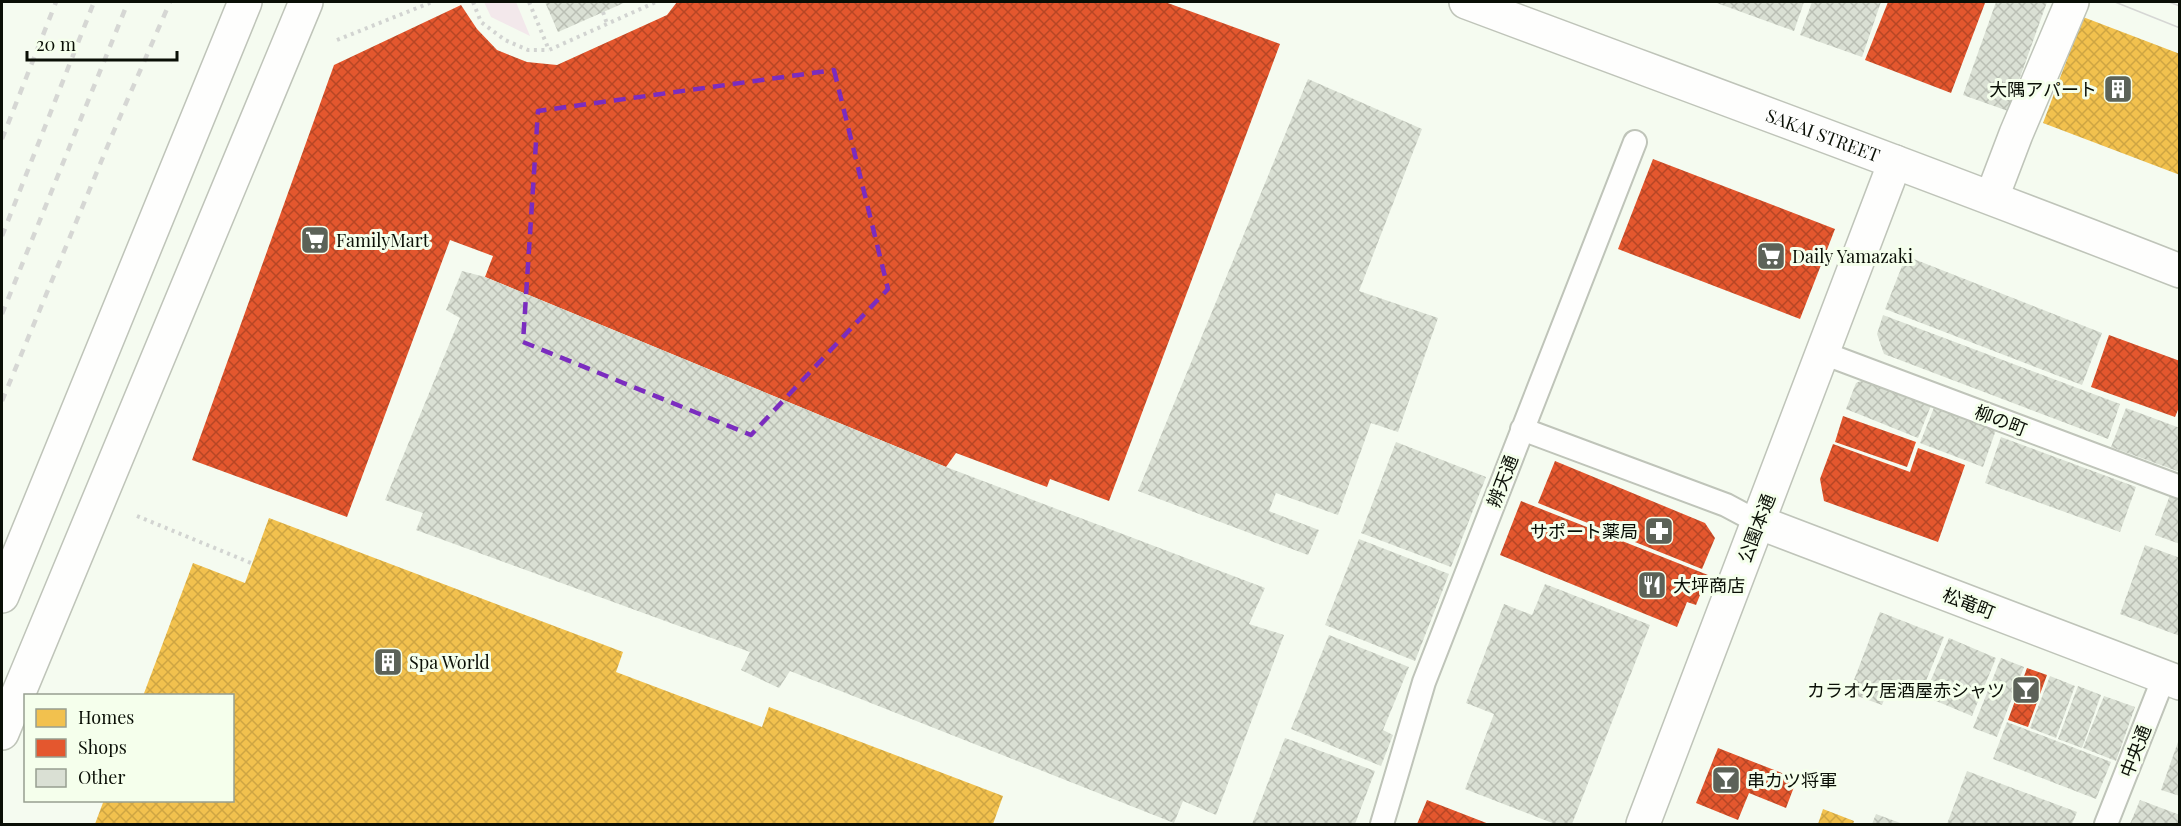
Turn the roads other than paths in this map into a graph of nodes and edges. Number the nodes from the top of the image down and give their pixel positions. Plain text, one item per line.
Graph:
1 (245, 2) edge
2 (306, 2) edge
3 (1466, 2) edge
4 (2072, 2) edge
5 (1635, 142) dead end
6 (1895, 162) junction
7 (1992, 197) junction
8 (2180, 271) edge
9 (1823, 353) junction
10 (1522, 429) junction
11 (2180, 487) edge
12 (1758, 522) junction
13 (2, 596) edge
14 (2172, 680) edge
15 (2, 733) edge
16 (1382, 825) edge
17 (1642, 825) edge
18 (2106, 825) edge

1 - 13 street
2 - 15 street
3 - 6 street, SAKAI STREET
4 - 7 street
5 - 10 lane, 辨天通
6 - 7 street, SAKAI STREET
6 - 9 street, 公園本通
7 - 8 street, SAKAI STREET
9 - 11 lane, 柳の町
9 - 12 street, 公園本通
10 - 12 lane
10 - 16 lane, 辨天通
12 - 14 street, 松竜町
12 - 17 street, 公園本通
14 - 18 lane, 中央通

